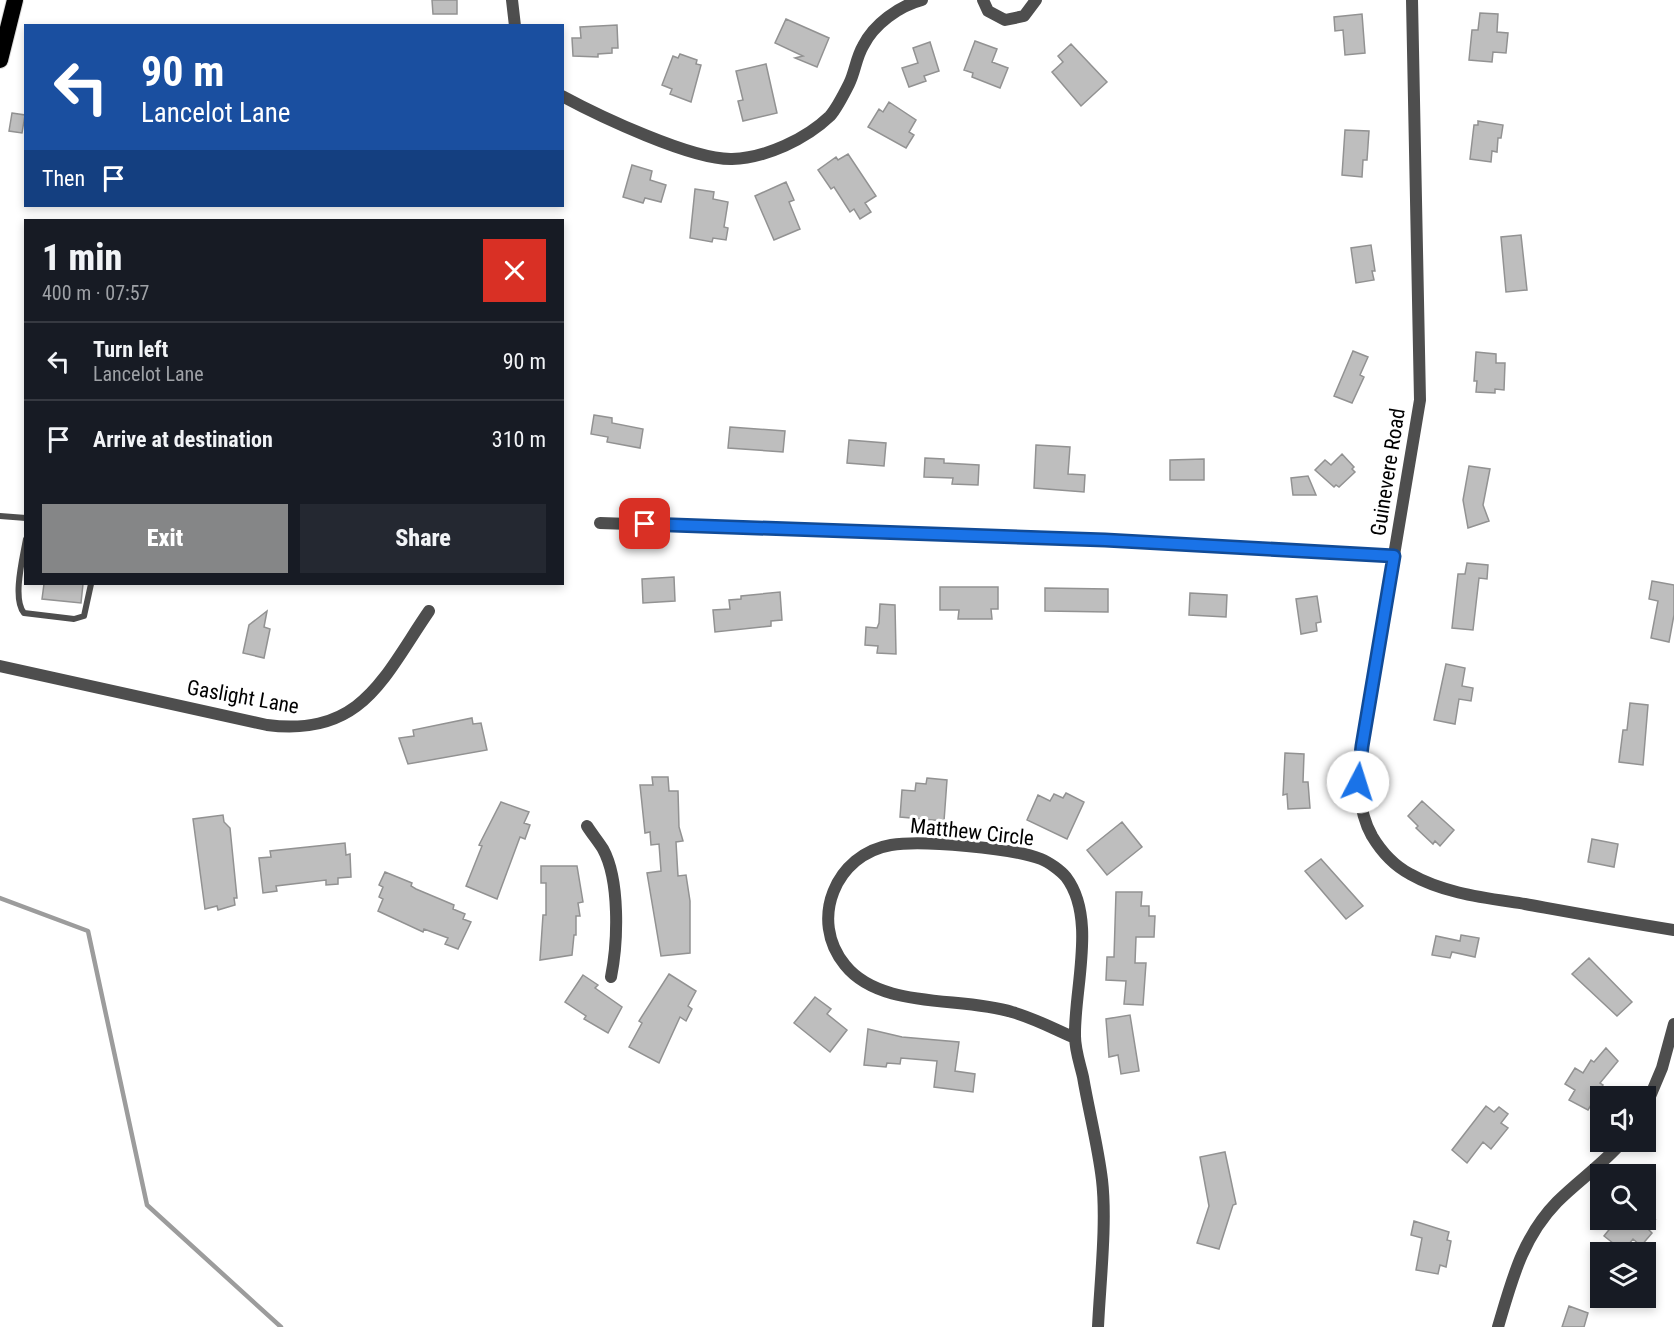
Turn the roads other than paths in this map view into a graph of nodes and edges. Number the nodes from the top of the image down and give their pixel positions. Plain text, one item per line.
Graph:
1 (15, 0) edge
2 (512, 0) edge
3 (922, 0) edge
4 (983, 0) edge
5 (1036, 0) edge
6 (1412, 0) edge
7 (515, 24) edge
8 (0, 60) edge
9 (564, 97) edge
10 (0, 516) edge
11 (24, 518) edge
12 (600, 523) dead end
13 (24, 554) edge
14 (1394, 556) junction
15 (91, 585) edge
16 (429, 610) dead end
17 (0, 666) edge
18 (586, 826) dead end
19 (1674, 930) edge
20 (611, 977) dead end
21 (1674, 1024) edge
22 (1075, 1038) junction
23 (1654, 1086) edge
24 (1611, 1152) edge
25 (1098, 1327) edge
26 (1498, 1327) edge

1 - 8 highway
2 - 7 street
3 - 9 street
4 - 5 street
6 - 14 street, Guinevere Road
10 - 11 lane
12 - 14 street
13 - 15 lane
14 - 19 street, Guinevere Road
16 - 17 street, Gaslight Lane
18 - 20 street
21 - 23 street
22 - 22 street, Matthew Circle
22 - 25 street, Matthew Circle
24 - 26 street

